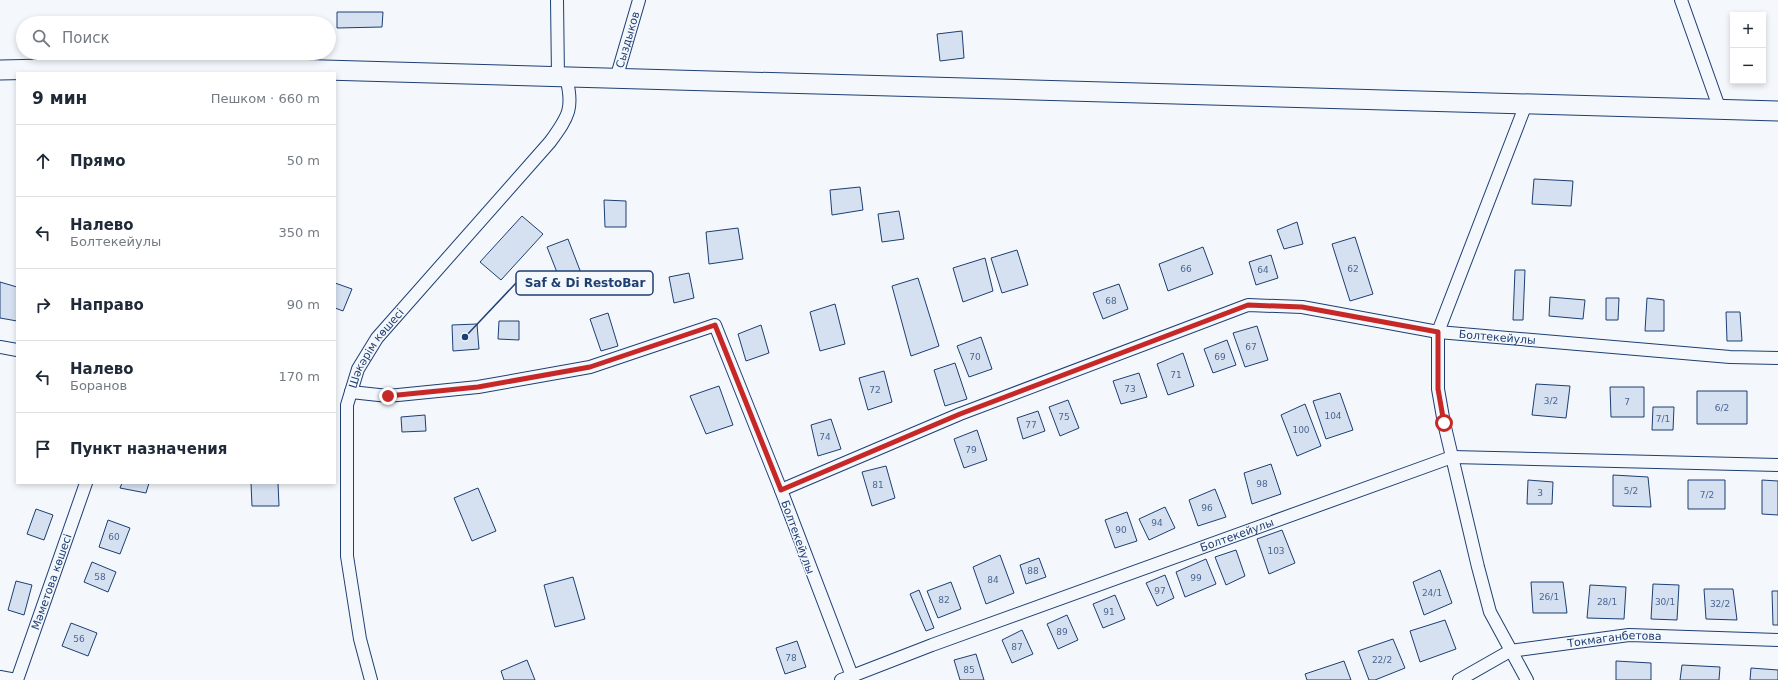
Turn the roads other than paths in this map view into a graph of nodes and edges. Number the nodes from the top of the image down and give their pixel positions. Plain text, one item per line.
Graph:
1 (556, 0) edge
2 (639, 0) edge
3 (1681, 0) edge
4 (0, 70) edge
5 (562, 77) junction
6 (616, 79) junction
7 (1526, 104) junction
8 (1720, 110) junction
9 (1778, 110) edge
10 (1438, 332) junction
11 (0, 347) edge
12 (16, 350) edge
13 (1778, 358) edge
14 (351, 392) junction
15 (341, 405) edge
16 (1452, 457) junction
17 (1778, 465) edge
18 (86, 484) edge
19 (781, 490) junction
20 (1778, 640) edge
21 (1510, 651) junction
22 (0, 677) edge
23 (846, 678) edge
24 (16, 680) edge
25 (371, 680) edge
26 (1459, 680) edge
27 (1526, 680) edge

1 - 5 street, Шәкәрім көшесі
2 - 6 street, Сыздыков
3 - 8 street
4 - 5 main road
5 - 6 main road
5 - 14 street, Шәкәрім көшесі
6 - 7 main road
7 - 8 main road
7 - 10 street
8 - 9 main road
10 - 13 street, Болтекейулы
10 - 16 street
10 - 19 street, Болтекейулы
11 - 12 street
14 - 15 street, Шәкәрім көшесі
14 - 19 street
15 - 25 street, Шәкәрім көшесі
16 - 17 street, Болтекейулы
16 - 21 street
16 - 23 street, Болтекейулы
18 - 24 street, Мәметова көшесі
19 - 23 street, Болтекейулы
20 - 21 street, Токмаганбетова
21 - 26 street, Токмаганбетова
21 - 27 street
22 - 24 street

